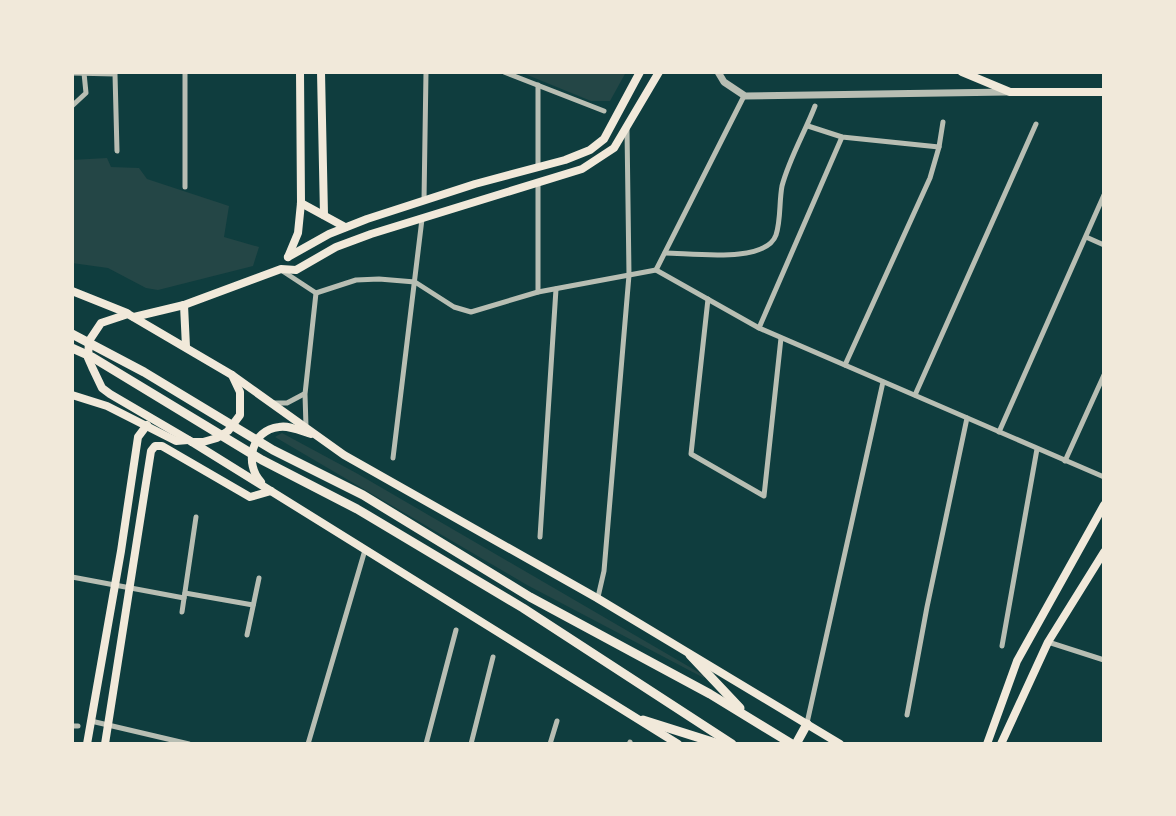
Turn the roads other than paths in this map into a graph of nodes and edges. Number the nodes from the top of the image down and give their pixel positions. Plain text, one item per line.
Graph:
1 (83, 72) edge
2 (185, 72) edge
3 (300, 72) edge
4 (321, 72) edge
5 (426, 72) edge
6 (504, 72) edge
7 (640, 72) edge
8 (659, 72) edge
9 (718, 72) edge
10 (962, 72) edge
11 (72, 73) edge
12 (538, 85) junction
13 (1010, 92) junction
14 (1104, 92) edge
15 (745, 96) junction
16 (72, 106) edge
17 (815, 106) dead end
18 (604, 111) dead end
19 (301, 118) junction
20 (321, 120) junction
21 (943, 122) dead end
22 (1036, 124) dead end
23 (627, 126) junction
24 (808, 126) junction
25 (842, 137) junction
26 (939, 147) junction
27 (117, 151) dead end
28 (538, 167) junction
29 (538, 182) junction
30 (185, 187) dead end
31 (1104, 195) edge
32 (424, 201) junction
33 (301, 203) junction
34 (324, 215) junction
35 (422, 218) junction
36 (367, 219) junction
37 (345, 227) junction
38 (371, 234) junction
39 (1086, 237) junction
40 (1104, 245) edge
41 (665, 253) junction
42 (288, 257) junction
43 (281, 269) junction
44 (656, 270) junction
45 (629, 275) junction
46 (415, 282) junction
47 (556, 289) junction
48 (72, 291) edge
49 (538, 292) junction
50 (316, 293) junction
51 (708, 299) junction
52 (184, 305) junction
53 (126, 316) junction
54 (759, 328) junction
55 (72, 334) edge
56 (781, 338) junction
57 (89, 341) junction
58 (186, 347) junction
59 (72, 348) edge
60 (72, 357) edge
61 (845, 365) junction
62 (232, 375) junction
63 (1104, 375) edge
64 (883, 382) junction
65 (305, 394) junction
66 (72, 395) edge
67 (915, 395) junction
68 (271, 403) junction
69 (967, 418) junction
70 (147, 425) junction
71 (306, 428) junction
72 (999, 432) junction
73 (315, 435) junction
74 (190, 441) junction
75 (1037, 449) junction
76 (393, 458) dead end
77 (1065, 461) junction
78 (1104, 477) edge
79 (271, 491) junction
80 (1104, 505) edge
81 (196, 517) dead end
82 (540, 537) dead end
83 (365, 549) junction
84 (1104, 552) edge
85 (72, 577) edge
86 (259, 578) dead end
87 (1060, 584) junction
88 (115, 585) junction
89 (130, 588) junction
90 (1077, 594) junction
91 (184, 596) junction
92 (597, 598) junction
93 (253, 605) junction
94 (182, 612) dead end
95 (456, 630) dead end
96 (247, 635) dead end
97 (1048, 642) junction
98 (1002, 646) dead end
99 (690, 655) junction
100 (493, 657) dead end
101 (1104, 660) edge
102 (907, 715) dead end
103 (750, 719) junction
104 (643, 720) junction
105 (91, 721) junction
106 (557, 721) dead end
107 (807, 724) junction
108 (108, 726) junction
109 (163, 741) edge
110 (87, 744) edge
111 (105, 744) edge
112 (189, 744) edge
113 (308, 744) edge
114 (426, 744) edge
115 (471, 744) edge
116 (550, 744) edge
117 (678, 744) edge
118 (719, 744) edge
119 (732, 744) edge
120 (794, 744) edge
121 (840, 744) edge
122 (987, 744) edge
123 (1001, 744) edge

1 - 11 street
1 - 16 street
1 - 27 street
2 - 30 street
3 - 19 main road
4 - 20 main road
5 - 32 street
6 - 12 street
7 - 28 main road
8 - 23 main road
9 - 15 street
10 - 13 main road
12 - 18 street
12 - 28 street
13 - 14 main road
13 - 15 street
15 - 41 street
17 - 24 street
19 - 20 main road
19 - 33 main road
20 - 34 main road
21 - 26 street
22 - 67 street
23 - 29 main road
23 - 45 street
24 - 25 street
24 - 41 street
25 - 26 street
25 - 54 street
26 - 61 street
28 - 32 main road
29 - 35 main road
29 - 49 street
31 - 39 street
32 - 36 main road
33 - 34 main road
33 - 42 main road
34 - 37 main road
35 - 38 main road
35 - 46 street
36 - 37 main road
36 - 38 main road
37 - 42 main road
38 - 43 main road
39 - 40 street
39 - 72 street
41 - 44 street
42 - 43 main road
43 - 50 street
43 - 52 main road
44 - 45 street
44 - 51 street
45 - 47 street
45 - 92 street
46 - 49 street
46 - 50 street
46 - 76 street
47 - 49 street
47 - 82 street
48 - 53 main road
50 - 65 street
51 - 54 street
51 - 56 street
52 - 53 main road
52 - 58 main road
53 - 57 main road
53 - 58 main road
54 - 56 street
55 - 103 main road
56 - 61 street
57 - 60 main road
57 - 74 main road
58 - 62 main road
59 - 119 main road
61 - 64 street
62 - 68 main road
62 - 74 main road
63 - 77 street
64 - 67 street
64 - 107 street
65 - 68 street
65 - 71 street
66 - 70 main road
67 - 69 street
68 - 71 main road
69 - 72 street
69 - 102 street
70 - 74 main road
70 - 88 main road
71 - 73 main road
72 - 75 street
73 - 79 main road
73 - 92 main road
74 - 79 main road
75 - 77 street
75 - 98 street
77 - 78 street
79 - 83 main road
79 - 89 main road
80 - 87 main road
81 - 91 street
83 - 104 main road
83 - 113 street
84 - 90 main road
85 - 88 street
86 - 93 street
87 - 90 main road
87 - 122 main road
88 - 89 street
88 - 105 main road
89 - 91 street
89 - 108 main road
90 - 97 main road
91 - 93 street
91 - 94 street
92 - 99 main road
93 - 96 street
95 - 114 street
97 - 101 street
97 - 123 main road
99 - 103 main road
99 - 107 main road
100 - 115 street
103 - 120 main road
104 - 117 main road
104 - 118 main road
105 - 108 street
105 - 110 main road
106 - 116 street
107 - 120 main road
107 - 121 main road
108 - 109 street
108 - 111 main road
109 - 112 street

